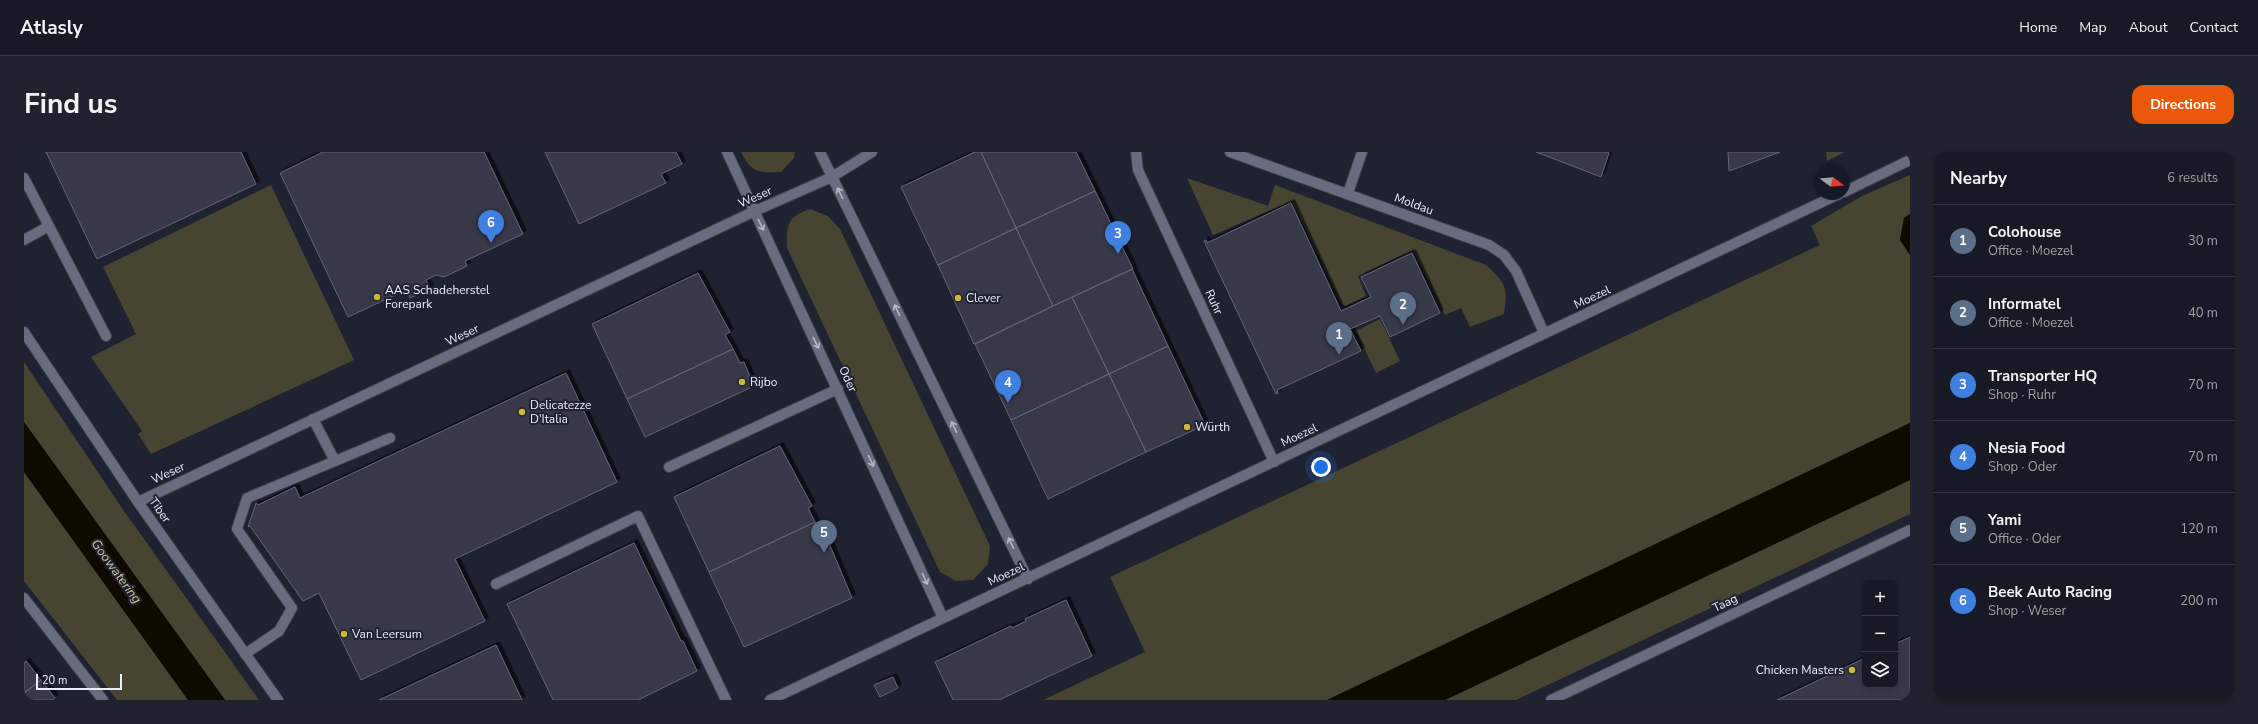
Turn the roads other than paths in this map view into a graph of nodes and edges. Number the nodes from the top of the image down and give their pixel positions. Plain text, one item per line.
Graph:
1 (727, 152) edge
2 (820, 152) edge
3 (872, 152) edge
4 (1136, 152) edge
5 (1230, 152) edge
6 (1362, 152) edge
7 (1910, 160) edge
8 (832, 177) junction
9 (24, 178) edge
10 (1850, 189) edge
11 (1348, 193) junction
12 (1826, 200) edge
13 (754, 211) junction
14 (49, 226) junction
15 (24, 240) edge
16 (24, 332) edge
17 (1544, 333) junction
18 (106, 336) dead end
19 (838, 389) junction
20 (314, 419) junction
21 (390, 438) dead end
22 (335, 461) junction
23 (1274, 462) junction
24 (669, 467) dead end
25 (138, 502) junction
26 (1910, 530) edge
27 (1028, 578) junction
28 (496, 584) dead end
29 (24, 598) edge
30 (943, 618) junction
31 (245, 654) junction
32 (103, 700) edge
33 (278, 700) edge
34 (726, 700) edge
35 (770, 700) edge
36 (1550, 700) edge

1 - 13 street, Oder
2 - 8 street
3 - 8 street
4 - 23 street, Ruhr
5 - 11 street, Moldau
6 - 11 street
7 - 10 street
8 - 13 street, Weser
27 -> 8 street
9 - 14 street
11 - 17 street, Moldau
12 - 17 street, Moezel
13 -> 19 street, Oder
13 - 20 street, Weser
14 - 15 street
14 - 18 street
16 - 25 street, Tiber
17 - 23 street, Moezel
19 - 24 street
19 -> 30 street, Oder
20 - 22 street
20 - 25 street, Weser
21 - 22 street
22 - 31 street
23 - 27 street, Moezel
25 - 31 street, Tiber
26 - 36 street, Taag
27 - 30 street, Moezel
28 - 34 street
29 - 32 street
30 - 35 street, Moezel
31 - 33 street, Tiber

